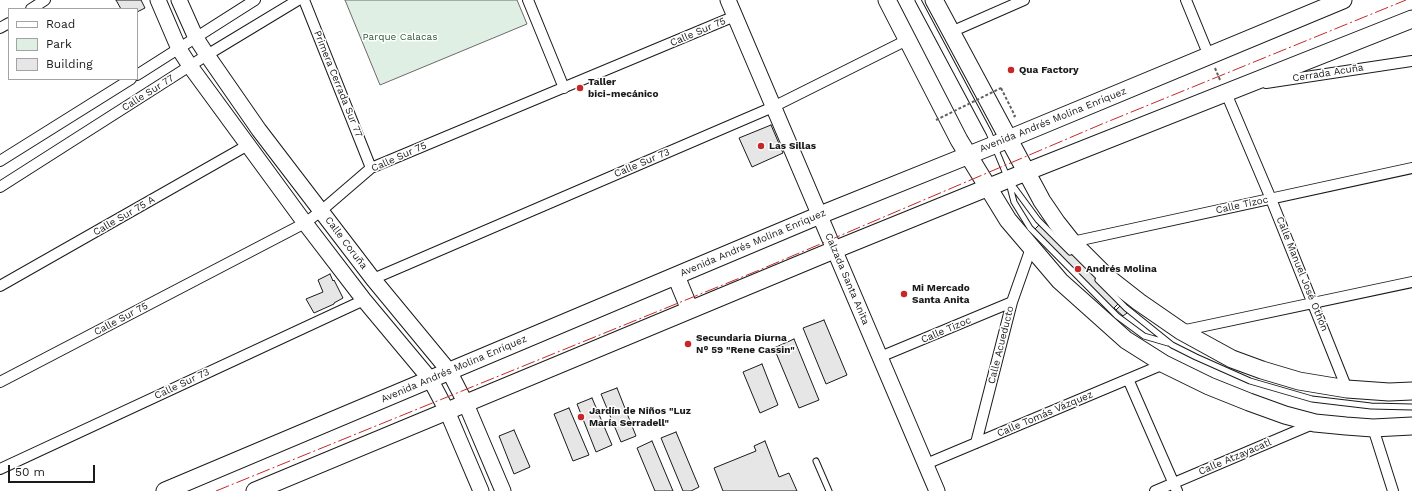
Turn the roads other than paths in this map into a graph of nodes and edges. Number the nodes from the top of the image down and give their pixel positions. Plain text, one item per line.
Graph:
1 (45, 0) edge
2 (158, 0) edge
3 (178, 0) edge
4 (255, 0) edge
5 (298, 0) edge
6 (304, 0) edge
7 (529, 0) edge
8 (728, 0) edge
9 (887, 0) edge
10 (918, 0) edge
11 (934, 0) edge
12 (1024, 0) edge
13 (1186, 0) edge
14 (1343, 0) edge
15 (33, 8) edge
16 (735, 16) junction
17 (1412, 18) edge
18 (951, 32) junction
19 (196, 38) junction
20 (907, 40) junction
21 (179, 49) junction
22 (207, 55) junction
23 (1209, 56) junction
24 (1412, 60) edge
25 (190, 66) junction
26 (138, 74) edge
27 (129, 80) edge
28 (1245, 86) junction
29 (564, 88) junction
30 (1226, 93) junction
31 (773, 107) junction
32 (1001, 142) junction
33 (248, 145) junction
34 (968, 156) junction
35 (0, 162) edge
36 (371, 168) junction
37 (1412, 168) edge
38 (1026, 172) junction
39 (1008, 179) junction
40 (0, 187) edge
41 (987, 188) junction
42 (1271, 199) junction
43 (321, 211) junction
44 (820, 215) junction
45 (305, 223) junction
46 (1030, 248) junction
47 (834, 250) junction
48 (1074, 250) junction
49 (1093, 275) dead end
50 (676, 276) junction
51 (373, 279) junction
52 (1412, 282) edge
53 (0, 286) edge
54 (364, 300) junction
55 (1012, 302) junction
56 (1314, 303) junction
57 (690, 310) junction
58 (1176, 338) junction
59 (880, 357) junction
60 (1164, 364) junction
61 (449, 371) junction
62 (430, 379) junction
63 (1128, 379) junction
64 (0, 382) edge
65 (1347, 389) junction
66 (1412, 391) edge
67 (466, 404) junction
68 (1412, 407) edge
69 (448, 411) junction
70 (1315, 423) junction
71 (1412, 426) edge
72 (1373, 428) junction
73 (976, 443) junction
74 (816, 461) dead end
75 (926, 464) junction
76 (0, 469) edge
77 (1175, 487) edge
78 (165, 491) edge
79 (255, 491) edge
80 (481, 491) edge
81 (503, 491) edge
82 (829, 491) edge
83 (937, 491) edge
84 (1155, 491) edge
85 (1393, 491) edge

1 - 15 street
2 - 21 street, Calle Coruña
3 - 19 street, Calle Coruña
4 - 19 street, Calle Sur 77
5 - 22 street, Calle Sur 77
6 - 36 street, Primera Cerrada Sur 77
7 - 29 street
8 - 16 street, Calzada Santa Anita
9 - 20 main road
10 - 32 lane
11 - 18 main road
12 - 18 street
13 - 23 street
14 - 23 main road, Avenida Andrés Molina Enríquez
16 - 29 street, Calle Sur 75
16 - 31 street, Calzada Santa Anita
17 - 28 main road
18 - 32 main road
19 - 21 street, Calle Sur 77
19 - 22 street, Calle Coruña
20 - 31 street, Calle Sur 73
20 - 34 main road
21 - 25 street, Calle Coruña
21 - 26 street, Calle Sur 77
22 - 25 street, Calle Sur 77
22 - 43 street, Calle Coruña
23 - 32 main road, Avenida Andrés Molina Enríquez
24 - 28 street, Cerrada Acuña
25 - 33 street, Calle Coruña
25 - 40 street, Calle Sur 77
27 - 35 street, Calle Sur 77
28 - 30 main road
29 - 36 street, Calle Sur 75
30 - 38 main road
30 - 42 street, Calle Manuel José Othón
31 - 44 street, Calzada Santa Anita
31 - 51 street, Calle Sur 73
32 - 34 main road, Avenida Andrés Molina Enríquez
32 - 38 main road
32 - 39 lane
33 - 45 street, Calle Coruña
33 - 53 street, Calle Sur 75 A
34 - 41 main road
34 - 44 main road, Avenida Andrés Molina Enríquez
36 - 43 street, Calle Sur 75
37 - 42 street, Calle Tizoc
38 - 39 main road
38 - 48 main road
39 - 41 main road
39 - 48 lane
39 - 58 lane
41 - 46 main road
41 - 47 main road
42 - 48 street, Calle Tizoc
42 - 56 street, Calle Manuel José Othón
43 - 45 street, Calle Sur 75
43 - 51 street, Calle Coruña
44 - 47 street, Calzada Santa Anita
44 - 50 main road, Avenida Andrés Molina Enríquez
45 - 54 street, Calle Coruña
45 - 64 street, Calle Sur 75
46 - 55 street, Calle Acueducto
46 - 60 main road
47 - 57 main road
47 - 59 street, Calzada Santa Anita
48 - 58 main road
49 - 58 lane
50 - 57 main road
50 - 61 main road, Avenida Andrés Molina Enríquez
51 - 61 street, Calle Coruña
52 - 56 street
54 - 62 street, Calle Coruña
54 - 76 street, Calle Sur 73
55 - 59 street, Calle Tizoc
55 - 73 street, Calle Acueducto
56 - 58 street
56 - 65 street, Calle Manuel José Othón
57 - 67 main road
58 - 65 main road
58 - 68 lane
59 - 75 street, Calzada Santa Anita
60 - 63 street, Calle Tomás Vázquez
60 - 70 main road
61 - 62 main road, Avenida Andrés Molina Enríquez
61 - 67 street, Calle Coruña
62 - 69 street, Calle Coruña
62 - 78 main road, Avenida Andrés Molina Enríquez
63 - 73 street, Calle Tomás Vázquez
63 - 77 street
65 - 66 main road
67 - 69 main road
67 - 81 street, Calle Coruña
69 - 79 main road
69 - 80 street, Calle Coruña
70 - 72 main road
70 - 77 street, Calle Atzayacatl
71 - 72 main road
72 - 85 street
73 - 75 street, Calle Tomás Vázquez
74 - 82 lane
75 - 83 street, Calzada Santa Anita
77 - 84 street, Calle Atzayacatl

